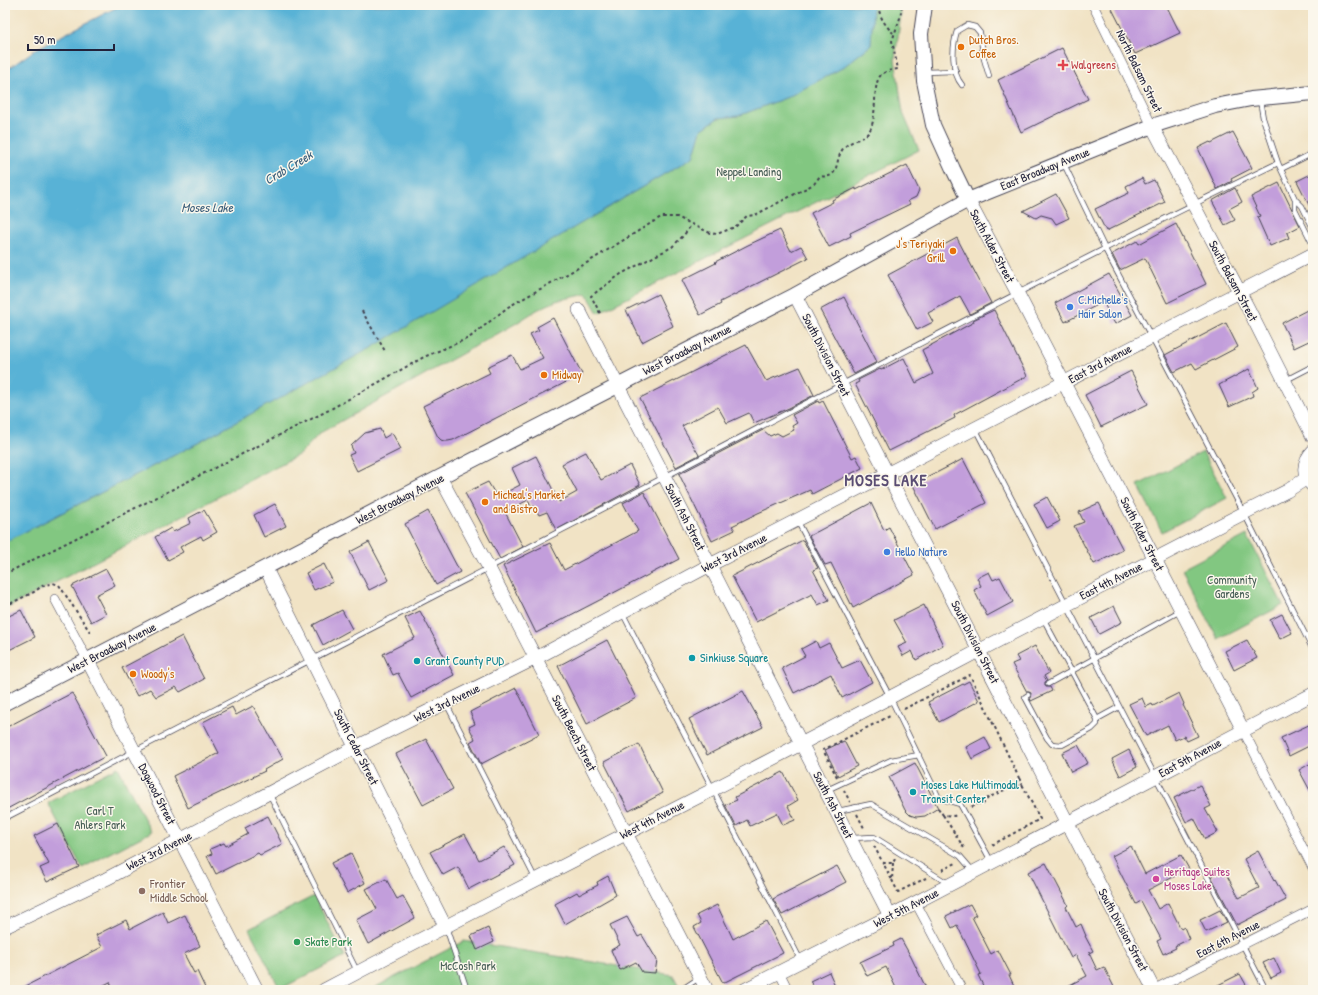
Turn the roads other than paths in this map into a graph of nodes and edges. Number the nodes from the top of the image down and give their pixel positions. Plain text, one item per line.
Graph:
1 (925, 5) edge
2 (1093, 5) edge
3 (956, 71) junction
4 (924, 72) junction
5 (989, 76) dead end
6 (962, 86) dead end
7 (1313, 93) edge
8 (1260, 98) junction
9 (1152, 126) junction
10 (1313, 153) edge
11 (1063, 162) junction
12 (1278, 163) junction
13 (1281, 169) junction
14 (1295, 199) junction
15 (968, 200) junction
16 (1192, 204) junction
17 (1313, 228) edge
18 (1313, 245) edge
19 (1105, 249) junction
20 (1313, 254) edge
21 (1240, 292) junction
22 (1018, 294) junction
23 (795, 295) junction
24 (579, 310) dead end
25 (1151, 337) junction
26 (1313, 366) edge
27 (1285, 380) junction
28 (1063, 383) junction
29 (840, 384) junction
30 (618, 385) junction
31 (976, 428) junction
32 (1313, 437) edge
33 (1313, 451) edge
34 (887, 474) junction
35 (440, 477) junction
36 (665, 477) junction
37 (1310, 482) edge
38 (1244, 513) junction
39 (797, 520) junction
40 (1154, 559) junction
41 (710, 565) junction
42 (490, 568) junction
43 (266, 569) junction
44 (55, 599) dead end
45 (1066, 604) junction
46 (1181, 610) junction
47 (622, 613) junction
48 (1043, 617) junction
49 (1313, 650) edge
50 (979, 651) junction
51 (536, 658) junction
52 (1094, 658) junction
53 (312, 660) junction
54 (88, 661) junction
55 (1071, 671) junction
56 (1048, 684) dead end
57 (1313, 694) edge
58 (1028, 695) dead end
59 (890, 697) junction
60 (446, 703) junction
61 (5, 704) edge
62 (1119, 707) junction
63 (1097, 719) junction
64 (1243, 730) junction
65 (800, 743) junction
66 (356, 747) junction
67 (135, 751) junction
68 (919, 755) junction
69 (1155, 777) junction
70 (712, 789) junction
71 (825, 791) junction
72 (270, 793) junction
73 (836, 811) junction
74 (5, 818) edge
75 (1067, 824) junction
76 (625, 834) junction
77 (850, 838) junction
78 (181, 840) junction
79 (992, 863) junction
80 (1313, 868) edge
81 (974, 872) junction
82 (535, 880) junction
83 (951, 884) junction
84 (916, 903) junction
85 (1313, 909) edge
86 (890, 916) junction
87 (445, 926) junction
88 (5, 927) edge
89 (1244, 945) junction
90 (801, 961) junction
91 (358, 972) junction
92 (779, 972) junction
93 (700, 977) junction
94 (257, 990) edge
95 (324, 990) edge
96 (467, 990) edge
97 (681, 990) edge
98 (707, 990) edge
99 (744, 990) edge
100 (788, 990) edge
101 (962, 990) edge
102 (1154, 990) edge
103 (1266, 990) edge

1 - 4 main road
2 - 9 street, North Balsam Street
3 - 4 lane
3 - 5 lane
3 - 6 lane
4 - 15 main road
7 - 8 main road, East Broadway Avenue
8 - 9 main road, East Broadway Avenue
8 - 12 lane
9 - 11 main road, East Broadway Avenue
9 - 16 main road, South Balsam Street
10 - 13 lane
11 - 15 main road, East Broadway Avenue
11 - 19 lane
12 - 13 lane
12 - 16 lane
13 - 14 lane
14 - 17 lane
14 - 18 lane
15 - 22 main road, South Alder Street
15 - 23 main road, East Broadway Avenue
16 - 19 lane
16 - 21 main road, South Balsam Street
19 - 22 lane
19 - 25 lane
20 - 21 main road, East 3rd Avenue
21 - 25 main road, East 3rd Avenue
21 - 27 main road, South Balsam Street
22 - 28 main road, South Alder Street
22 - 29 lane
23 - 29 main road, South Division Street
23 - 30 main road, West Broadway Avenue
24 - 30 main road, South Ash Street
25 - 28 main road, East 3rd Avenue
25 - 38 lane
26 - 27 lane
27 - 32 main road, South Balsam Street
28 - 31 main road, East 3rd Avenue
28 - 40 main road, South Alder Street
29 - 34 main road, South Division Street
29 - 36 lane
30 - 35 main road, West Broadway Avenue
30 - 36 main road, South Ash Street
31 - 34 main road, East 3rd Avenue
31 - 45 lane
33 - 37 main road
34 - 39 main road, West 3rd Avenue
34 - 50 main road, South Division Street
35 - 42 main road, South Beech Street
35 - 43 main road, West Broadway Avenue
36 - 41 main road, South Ash Street
36 - 42 lane
37 - 38 main road, East 4th Avenue
38 - 40 main road, East 4th Avenue
38 - 49 lane
39 - 41 main road, West 3rd Avenue
39 - 59 lane
40 - 45 main road, East 4th Avenue
40 - 46 main road, South Alder Street
41 - 47 main road, West 3rd Avenue
41 - 65 main road, South Ash Street
42 - 51 main road, South Beech Street
42 - 53 lane
43 - 53 main road, South Cedar Street
43 - 54 main road, West Broadway Avenue
44 - 54 street, Dogwood Street
45 - 48 main road, East 4th Avenue
45 - 52 lane
46 - 52 lane
46 - 64 main road, South Alder Street
47 - 51 main road, West 3rd Avenue
47 - 70 lane
48 - 50 main road, East 4th Avenue
48 - 55 lane
50 - 59 main road, West 4th Avenue
50 - 75 main road, South Division Street
51 - 60 main road, West 3rd Avenue
51 - 76 main road, South Beech Street
52 - 55 lane
52 - 62 lane
53 - 66 main road, South Cedar Street
53 - 67 lane
54 - 61 main road, West Broadway Avenue
54 - 67 main road, Dogwood Street
55 - 56 lane
55 - 63 lane
57 - 64 main road, East 5th Avenue
58 - 63 lane
59 - 65 main road, West 4th Avenue
59 - 68 lane
60 - 66 main road, West 3rd Avenue
60 - 82 lane
62 - 63 lane
62 - 69 lane
64 - 69 main road, East 5th Avenue
64 - 80 street, South Alder Street
65 - 70 main road, West 4th Avenue
65 - 71 main road, South Ash Street
66 - 72 main road, West 3rd Avenue
66 - 87 main road, South Cedar Street
67 - 74 lane
67 - 78 main road, Dogwood Street
68 - 71 lane
68 - 79 lane
69 - 75 main road, East 5th Avenue
69 - 89 lane
70 - 76 main road, West 4th Avenue
70 - 90 lane
71 - 73 main road, South Ash Street
72 - 78 main road, West 3rd Avenue
72 - 91 lane
73 - 77 main road, South Ash Street
73 - 81 lane
75 - 79 main road, West 5th Avenue
75 - 102 main road, South Division Street
76 - 82 main road, West 4th Avenue
76 - 93 main road, South Beech Street
77 - 83 lane
77 - 86 main road, South Ash Street
78 - 88 main road, West 3rd Avenue
78 - 94 main road, Dogwood Street
79 - 81 main road, West 5th Avenue
81 - 83 main road, West 5th Avenue
82 - 87 main road, West 4th Avenue
83 - 84 main road, West 5th Avenue
84 - 86 main road, West 5th Avenue
84 - 101 street
85 - 89 street, East 6th Avenue
86 - 90 main road, West 5th Avenue
87 - 91 main road, West 4th Avenue
87 - 96 lane
89 - 102 street, East 6th Avenue
89 - 103 lane
90 - 92 main road, West 5th Avenue
91 - 95 main road, West 4th Avenue
92 - 99 main road, West 5th Avenue
92 - 100 street
93 - 97 lane
93 - 98 main road, South Beech Street

